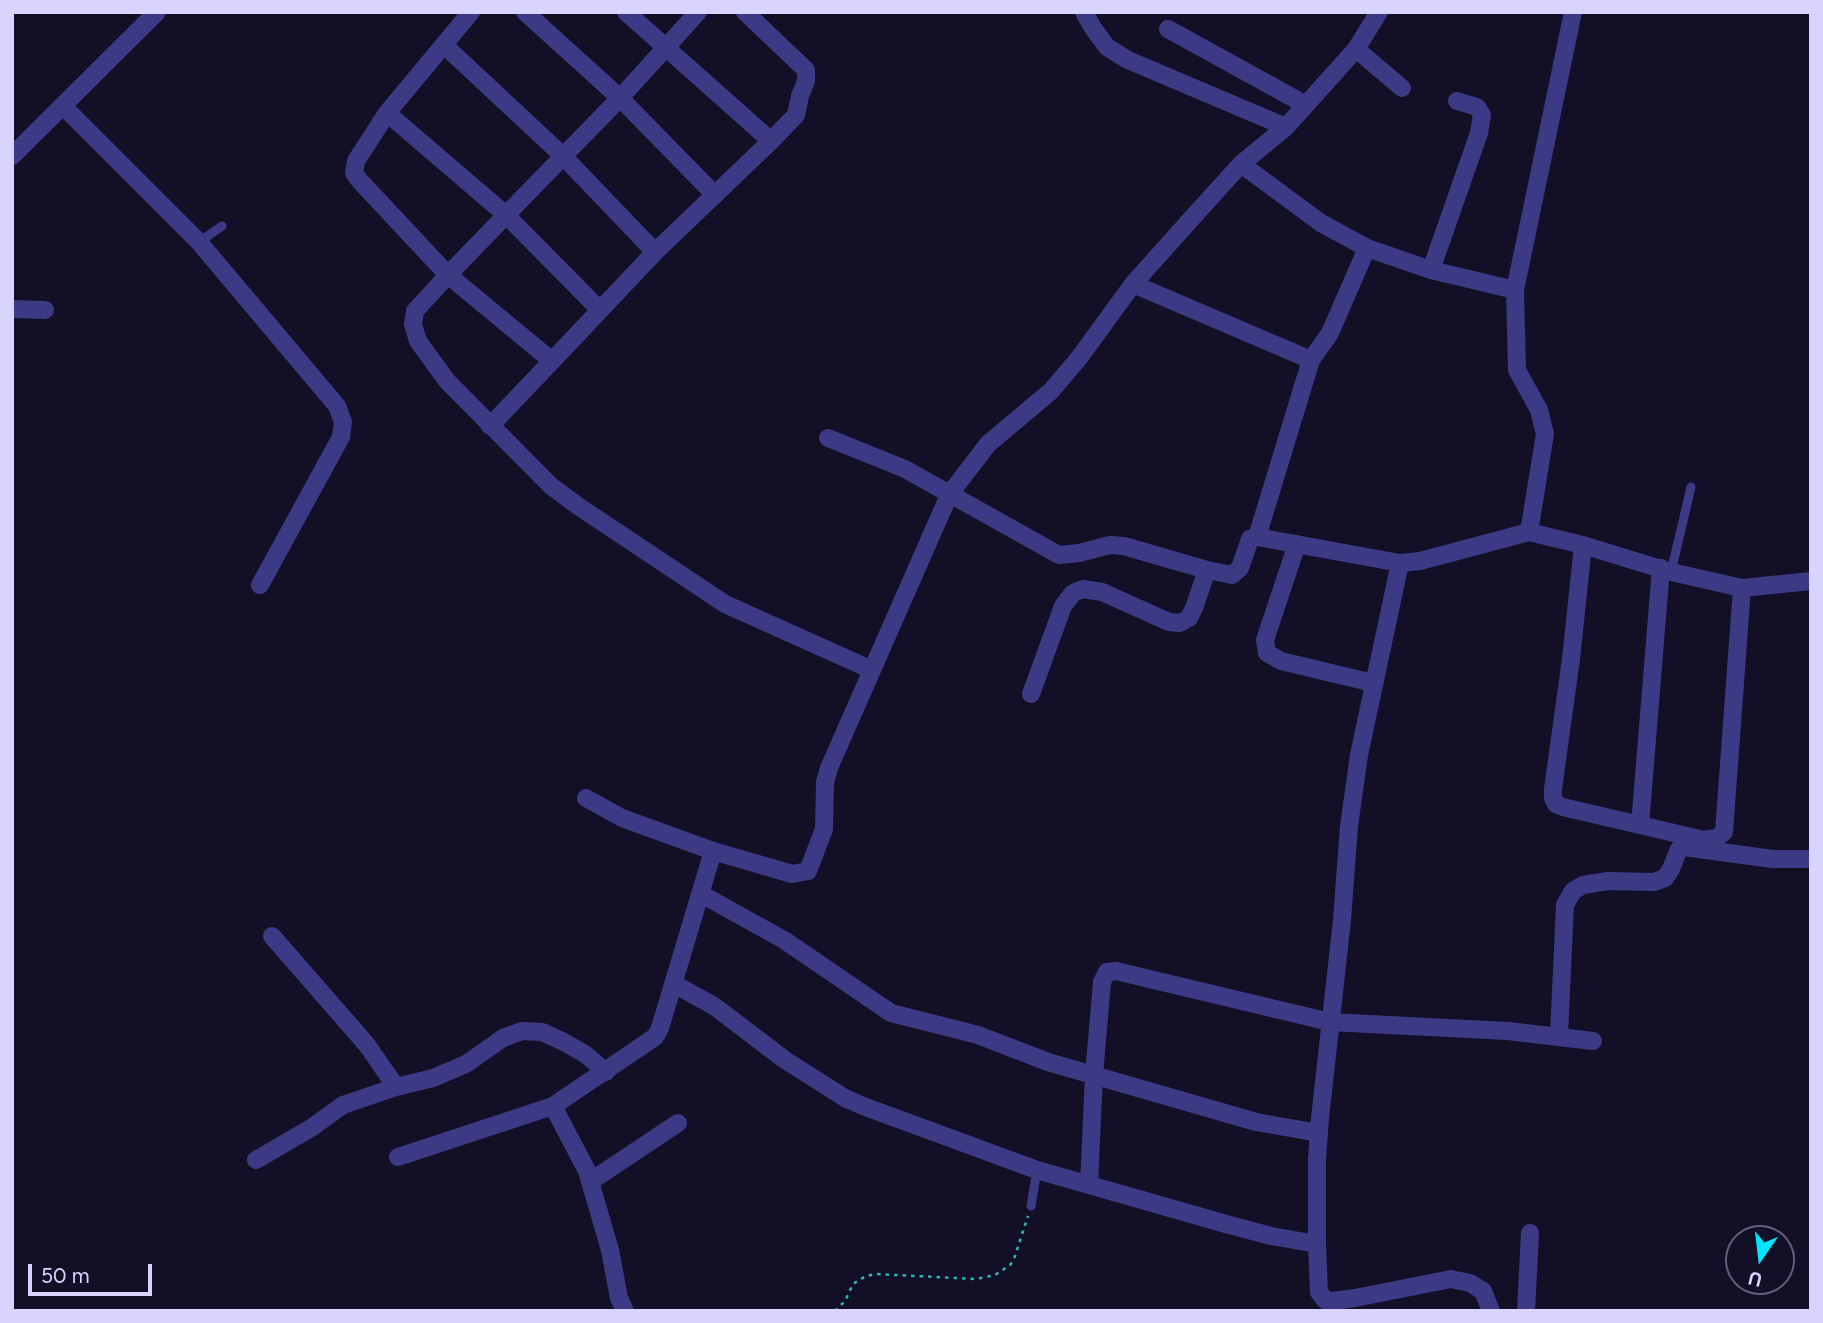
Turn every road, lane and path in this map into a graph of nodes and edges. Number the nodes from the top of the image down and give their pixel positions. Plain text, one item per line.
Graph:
1 (157, 12) edge
2 (471, 12) edge
3 (525, 12) edge
4 (626, 12) edge
5 (698, 12) edge
6 (745, 12) edge
7 (1084, 12) edge
8 (1379, 12) edge
9 (1573, 12) edge
10 (1168, 29) dead end
11 (444, 45) junction
12 (666, 48) junction
13 (1356, 49) junction
14 (1402, 88) dead end
15 (620, 98) junction
16 (1457, 101) dead end
17 (1306, 105) junction
18 (63, 106) junction
19 (387, 113) junction
20 (1286, 127) junction
21 (771, 141) junction
22 (12, 156) edge
23 (563, 156) junction
24 (1241, 164) junction
25 (715, 195) junction
26 (506, 215) junction
27 (222, 226) dead end
28 (199, 242) junction
29 (1367, 248) junction
30 (655, 253) junction
31 (1430, 270) junction
32 (448, 275) junction
33 (1133, 284) junction
34 (1515, 290) junction
35 (12, 309) edge
36 (45, 310) dead end
37 (600, 310) junction
38 (1311, 360) junction
39 (552, 361) junction
40 (491, 426) junction
41 (828, 438) dead end
42 (1691, 487) dead end
43 (949, 495) junction
44 (1529, 531) junction
45 (1256, 537) junction
46 (1297, 544) junction
47 (1583, 545) junction
48 (1400, 563) junction
49 (1208, 570) junction
50 (1666, 570) junction
51 (1811, 581) edge
52 (260, 585) dead end
53 (1742, 589) junction
54 (872, 670) junction
55 (1373, 684) junction
56 (1031, 694) dead end
57 (586, 798) dead end
58 (1640, 825) junction
59 (713, 851) junction
60 (1811, 859) edge
61 (701, 894) junction
62 (272, 936) dead end
63 (674, 984) junction
64 (1330, 1022) junction
65 (1559, 1035) junction
66 (1593, 1041) dead end
67 (606, 1072) junction
68 (1094, 1075) junction
69 (396, 1087) junction
70 (553, 1106) junction
71 (678, 1123) dead end
72 (1319, 1133) junction
73 (398, 1157) dead end
74 (256, 1160) dead end
75 (1037, 1170) junction
76 (591, 1181) junction
77 (1089, 1185) junction
78 (1031, 1206) joint
79 (1530, 1233) dead end
80 (1317, 1244) junction
81 (625, 1311) edge
82 (835, 1311) edge
83 (1491, 1311) edge
84 (1526, 1311) edge

1 - 18 street
2 - 11 street
3 - 15 street
4 - 12 street
5 - 12 street
6 - 21 street
7 - 20 street
8 - 13 street
9 - 34 street
10 - 17 street
11 - 19 street
11 - 23 street
12 - 15 street
12 - 21 street
13 - 14 street
13 - 17 street
15 - 23 street
15 - 25 street
16 - 31 street
17 - 20 street
18 - 22 street
18 - 28 street
19 - 26 street
19 - 32 street
20 - 24 street
21 - 25 street
23 - 26 street
23 - 30 street
24 - 29 street
24 - 33 street
25 - 30 street
26 - 32 street
26 - 37 street
27 - 28 lane
28 - 52 street
29 - 31 street
29 - 38 street
30 - 37 street
31 - 34 street
32 - 39 street
32 - 40 street
33 - 38 street
33 - 43 street
34 - 44 street
35 - 36 street
37 - 39 street
38 - 45 street
39 - 40 street
40 - 54 street
41 - 43 street
42 - 50 lane
43 - 49 street
43 - 54 street
44 - 47 street
44 - 48 street
45 - 46 street
45 - 49 street
46 - 48 street
46 - 55 street
47 - 50 street
47 - 58 street
48 - 55 street
49 - 56 street
50 - 53 street
50 - 58 street
51 - 53 street
53 - 58 street
54 - 59 street
55 - 64 street
57 - 59 street
59 - 61 street
60 - 65 street
61 - 63 street
61 - 68 street
62 - 69 street
63 - 67 street
63 - 75 street
64 - 65 street
64 - 68 street
64 - 72 street
65 - 66 street
67 - 69 street
67 - 70 street
68 - 72 street
68 - 77 street
69 - 74 street
70 - 73 street
70 - 76 street
71 - 76 street
72 - 80 street
75 - 77 street
75 - 78 lane
76 - 81 street
77 - 80 street
78 - 82 path
79 - 84 street
80 - 83 street

